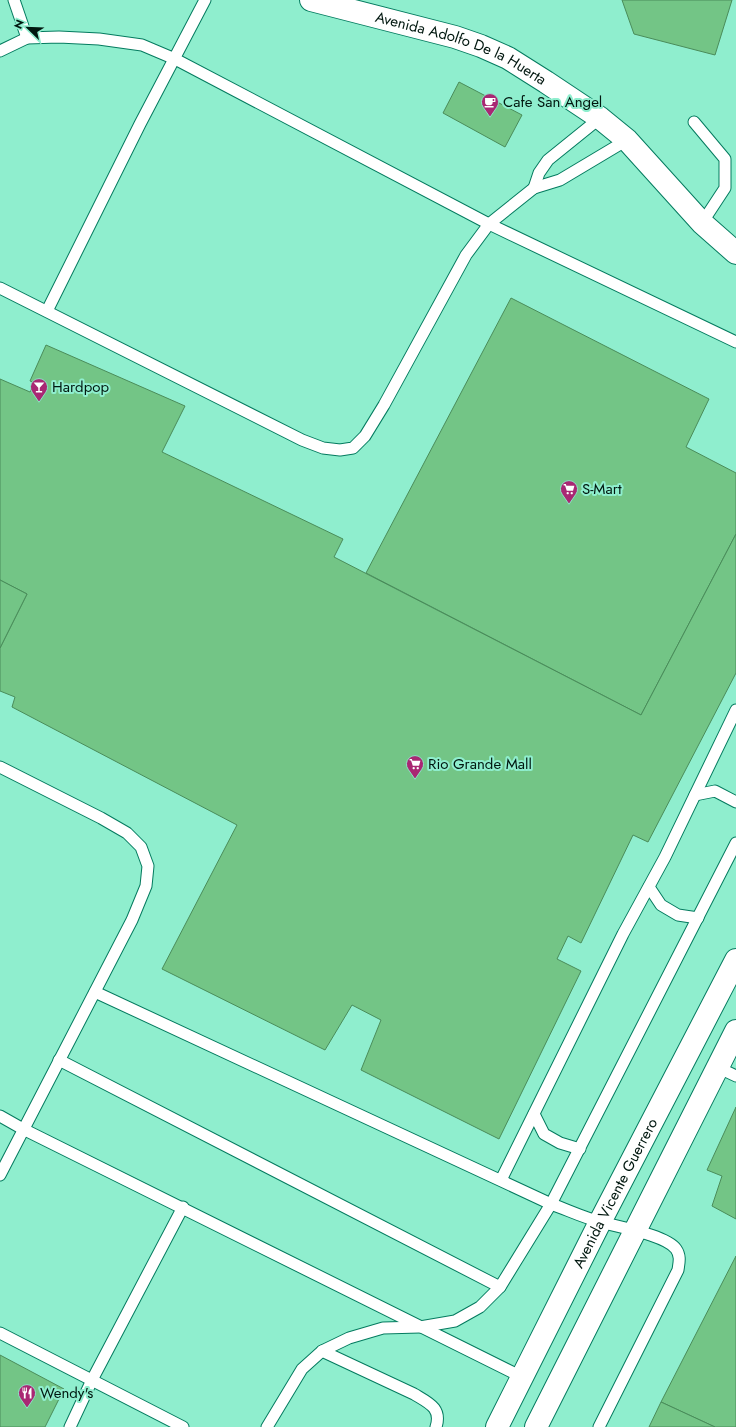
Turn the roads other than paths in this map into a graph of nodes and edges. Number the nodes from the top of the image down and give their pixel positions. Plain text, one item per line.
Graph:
1 (14, 0) edge
2 (205, 0) edge
3 (311, 0) edge
4 (27, 38) junction
5 (0, 51) edge
6 (175, 59) junction
7 (600, 118) junction
8 (694, 122) dead end
9 (626, 140) junction
10 (534, 188) junction
11 (702, 223) junction
12 (489, 224) junction
13 (736, 253) edge
14 (0, 288) edge
15 (46, 311) junction
16 (736, 342) edge
17 (736, 710) edge
18 (0, 767) edge
19 (694, 795) junction
20 (736, 802) edge
21 (736, 843) edge
22 (649, 887) junction
23 (698, 918) junction
24 (736, 960) edge
25 (95, 992) junction
26 (736, 1031) edge
27 (59, 1060) junction
28 (727, 1072) edge
29 (534, 1114) junction
30 (0, 1116) edge
31 (23, 1129) junction
32 (580, 1149) junction
33 (0, 1175) edge
34 (501, 1180) junction
35 (551, 1204) junction
36 (183, 1207) junction
37 (600, 1222) junction
38 (636, 1230) junction
39 (500, 1287) junction
40 (420, 1327) junction
41 (0, 1333) edge
42 (322, 1351) junction
43 (522, 1378) junction
44 (92, 1380) junction
45 (70, 1427) edge
46 (183, 1427) edge
47 (267, 1427) edge
48 (436, 1427) edge
49 (498, 1427) edge
50 (536, 1427) edge
51 (599, 1427) edge

1 - 4 lane
2 - 6 lane
3 - 7 street, Avenida Adolfo De la Huerta
4 - 5 lane
4 - 6 lane
6 - 12 lane
6 - 15 lane
7 - 9 street, Avenida Adolfo De la Huerta
7 - 10 lane
8 - 11 lane
9 - 10 lane
9 - 11 street, Avenida Adolfo De la Huerta
10 - 12 lane
11 - 13 street, Avenida Adolfo De la Huerta
12 - 15 lane
12 - 16 lane
14 - 15 lane
17 - 19 lane
18 - 25 lane
19 - 20 lane
19 - 22 lane
21 - 23 lane
22 - 23 lane
22 - 29 lane
23 - 32 lane
24 - 37 street, Avenida Vicente Guerrero
25 - 27 lane
25 - 34 lane
26 - 28 street
27 - 31 lane
27 - 39 lane
28 - 38 street
29 - 32 lane
29 - 34 lane
30 - 31 lane
31 - 33 lane
31 - 36 lane
32 - 35 lane
34 - 35 lane
35 - 37 lane
35 - 39 lane
36 - 40 lane
36 - 44 lane
37 - 38 lane
37 - 43 street, Avenida Vicente Guerrero
38 - 50 street
38 - 51 lane
39 - 40 lane
40 - 42 lane
40 - 43 lane
41 - 44 lane
42 - 47 lane
42 - 48 lane
43 - 49 street, Avenida Vicente Guerrero
44 - 45 lane
44 - 46 lane

